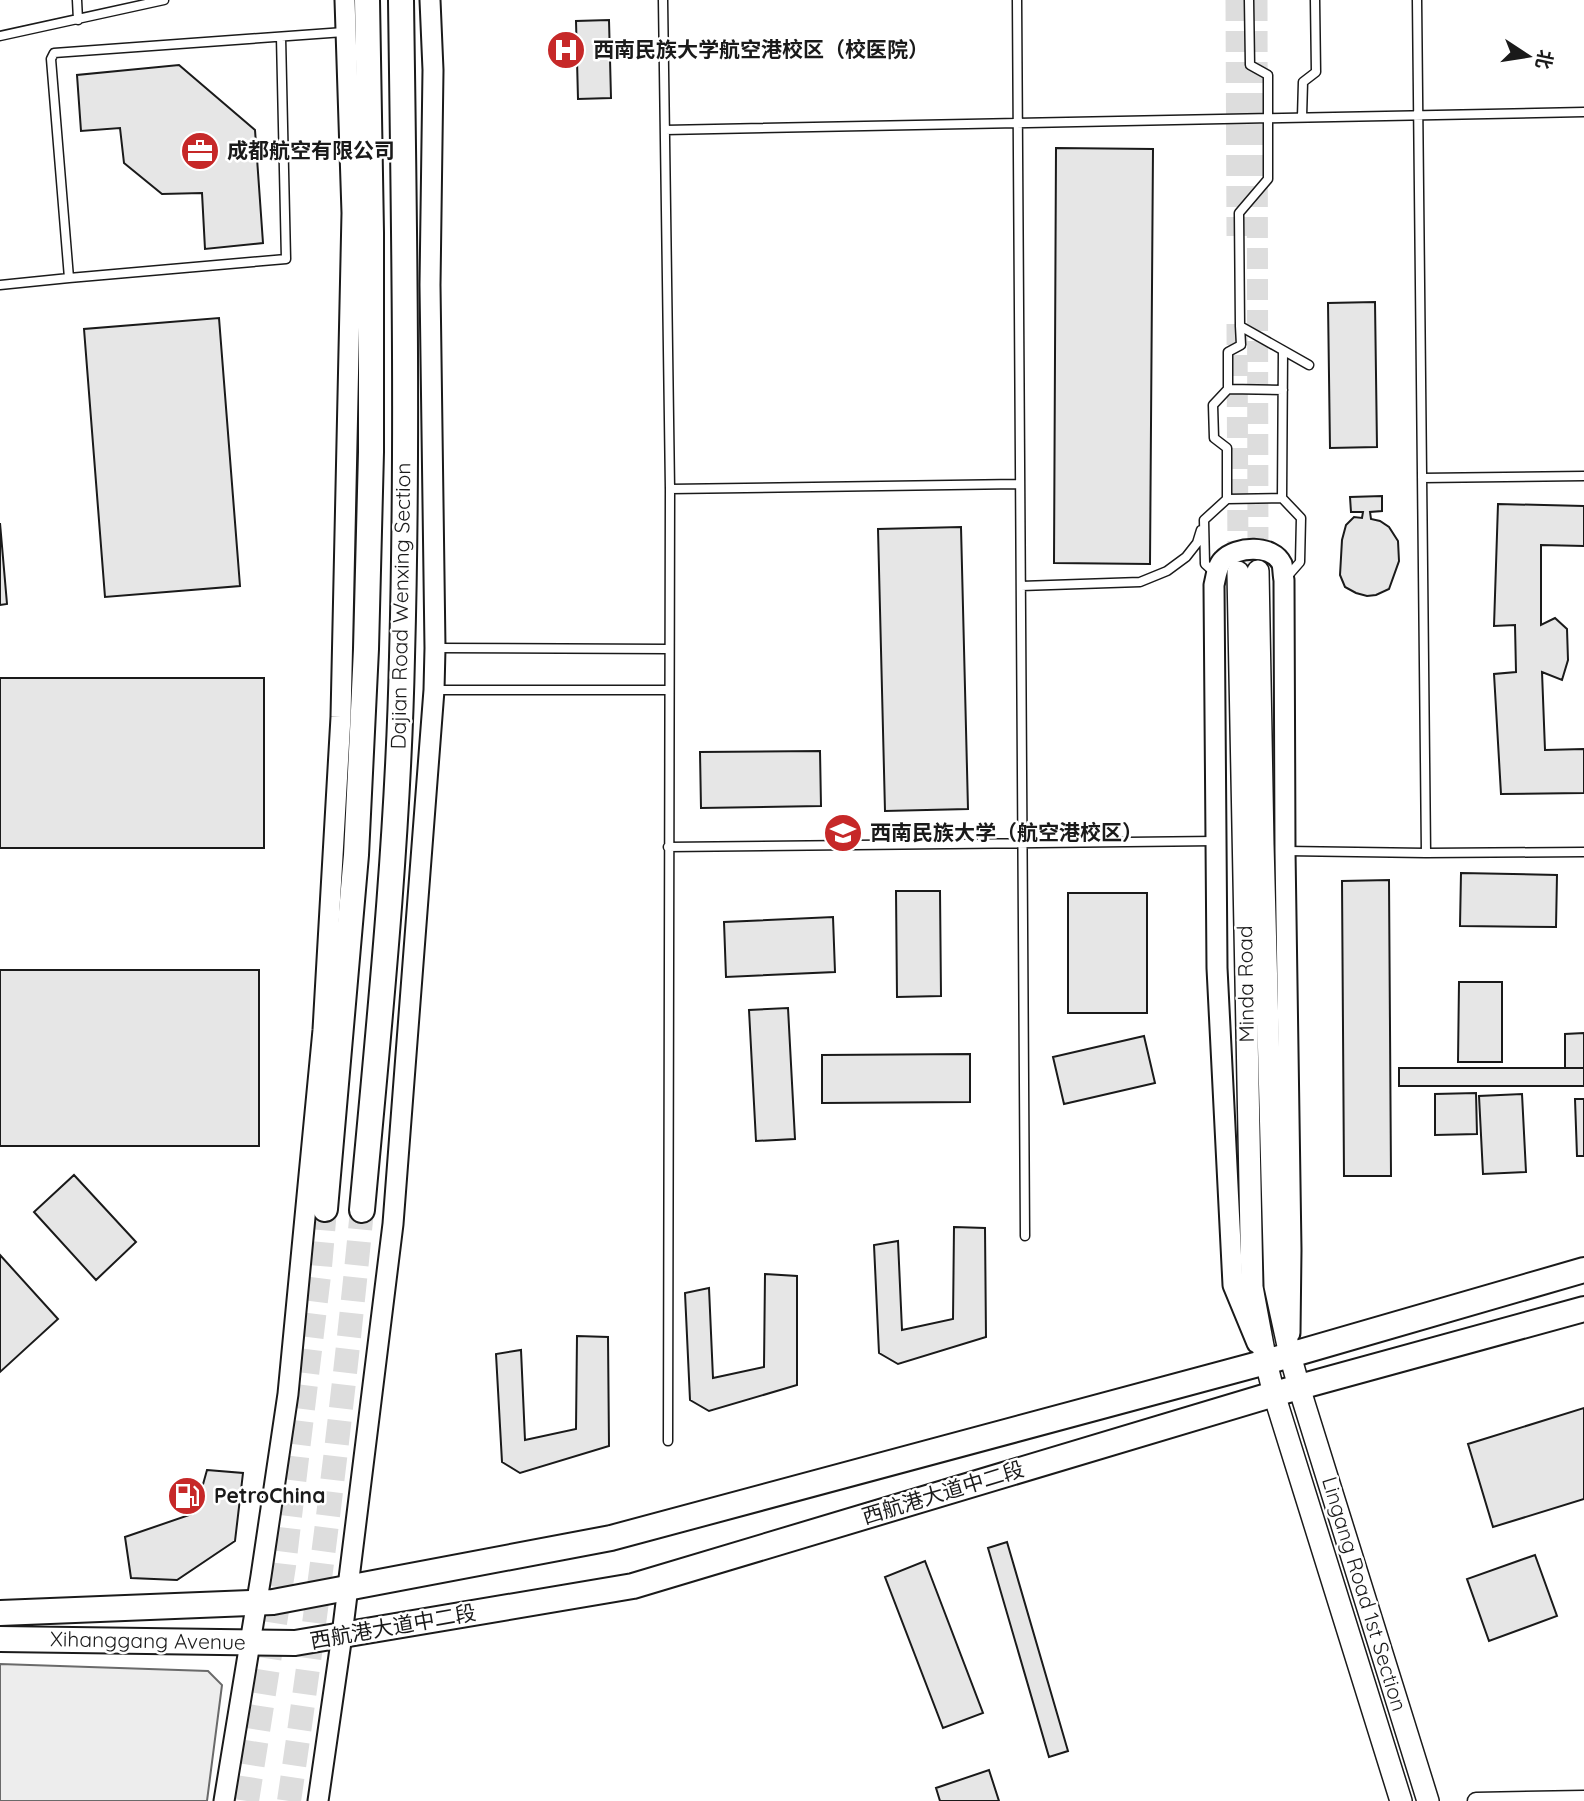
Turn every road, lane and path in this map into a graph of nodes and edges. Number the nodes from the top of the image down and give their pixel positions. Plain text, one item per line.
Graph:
1 (77, 0) edge
2 (164, 0) edge
3 (345, 0) edge
4 (367, 0) edge
5 (401, 0) edge
6 (430, 0) edge
7 (663, 0) edge
8 (1017, 0) edge
9 (1249, 0) edge
10 (1315, 0) edge
11 (1417, 0) edge
12 (78, 20) junction
13 (347, 32) junction
14 (0, 36) edge
15 (281, 37) junction
16 (1584, 112) edge
17 (1418, 115) junction
18 (1302, 117) junction
19 (1268, 118) junction
20 (1017, 123) junction
21 (665, 130) junction
22 (69, 278) junction
23 (0, 285) edge
24 (1240, 327) junction
25 (1283, 351) junction
26 (1309, 366) dead end
27 (1228, 389) junction
28 (1283, 390) junction
29 (1584, 477) edge
30 (1422, 478) junction
31 (1020, 484) junction
32 (670, 489) junction
33 (1282, 498) junction
34 (1227, 499) junction
35 (1204, 520) junction
36 (1216, 574) junction
37 (1284, 580) junction
38 (1021, 586) junction
39 (435, 648) junction
40 (669, 649) junction
41 (433, 690) junction
42 (669, 690) junction
43 (1216, 841) junction
44 (1023, 843) junction
45 (668, 847) junction
46 (1285, 851) junction
47 (1584, 852) edge
48 (1426, 853) junction
49 (325, 1209) tunnel mouth
50 (362, 1210) tunnel mouth
51 (1025, 1236) dead end
52 (1584, 1270) edge
53 (1584, 1309) edge
54 (1290, 1355) junction
55 (1266, 1362) junction
56 (1299, 1387) junction
57 (1274, 1394) junction
58 (668, 1441) dead end
59 (348, 1587) junction
60 (257, 1603) junction
61 (0, 1613) edge
62 (342, 1635) junction
63 (0, 1639) edge
64 (250, 1642) junction
65 (295, 1643) joint
66 (1584, 1799) edge
67 (224, 1801) edge
68 (318, 1801) edge
69 (1401, 1801) edge
70 (1428, 1801) edge
71 (1476, 1801) edge

1 - 12 lane
2 - 12 lane
3 - 13 street
4 - 49 main road, Dajian Road Wenxing Section
5 - 50 main road, Dajian Road Wenxing Section
6 - 39 street
7 - 21 lane
8 - 20 lane
9 - 19 lane
10 - 18 lane
11 - 17 lane
12 - 14 lane
13 - 15 lane
13 - 60 street
15 - 22 lane
15 - 22 lane
16 - 17 lane
17 - 18 lane
17 - 30 lane
18 - 19 lane
19 - 20 lane
19 - 24 lane
20 - 21 lane
20 - 31 lane
21 - 32 lane
22 - 23 lane
24 - 25 lane
24 - 27 lane
25 - 26 lane
25 - 28 lane
27 - 28 lane
27 - 34 lane
28 - 33 lane
29 - 30 lane
30 - 48 lane
31 - 32 lane
31 - 38 lane
32 - 40 lane
33 - 34 lane
33 - 37 lane
34 - 35 lane
35 - 36 lane
35 - 38 lane
36 - 37 street
36 - 43 street
37 - 46 street
38 - 44 lane
39 - 40 lane
39 - 41 street
40 - 42 lane
41 - 42 lane
41 - 59 street
42 - 45 lane
43 - 44 lane
43 - 55 street
44 - 45 lane
44 - 51 lane
45 - 58 lane
46 - 48 lane
46 - 54 street
47 - 48 lane
52 - 54 main road
53 - 56 main road, 西航港大道中二段
54 - 55 main road
54 - 55 main road, Minda Road
54 - 56 main road, Minda Road
55 - 57 main road, Minda Road
55 - 59 main road
56 - 57 main road, 西航港大道中二段
56 - 70 main road, Lingang Road 1st Section
57 - 62 main road, 西航港大道中二段
57 - 69 main road, Lingang Road 1st Section
59 - 60 main road
59 - 62 street
60 - 61 main road
60 - 64 street
62 - 65 main road, 西航港大道中二段
62 - 68 street
63 - 64 main road, Xihanggang Avenue
64 - 65 main road, Xihanggang Avenue
64 - 67 street
66 - 71 street

